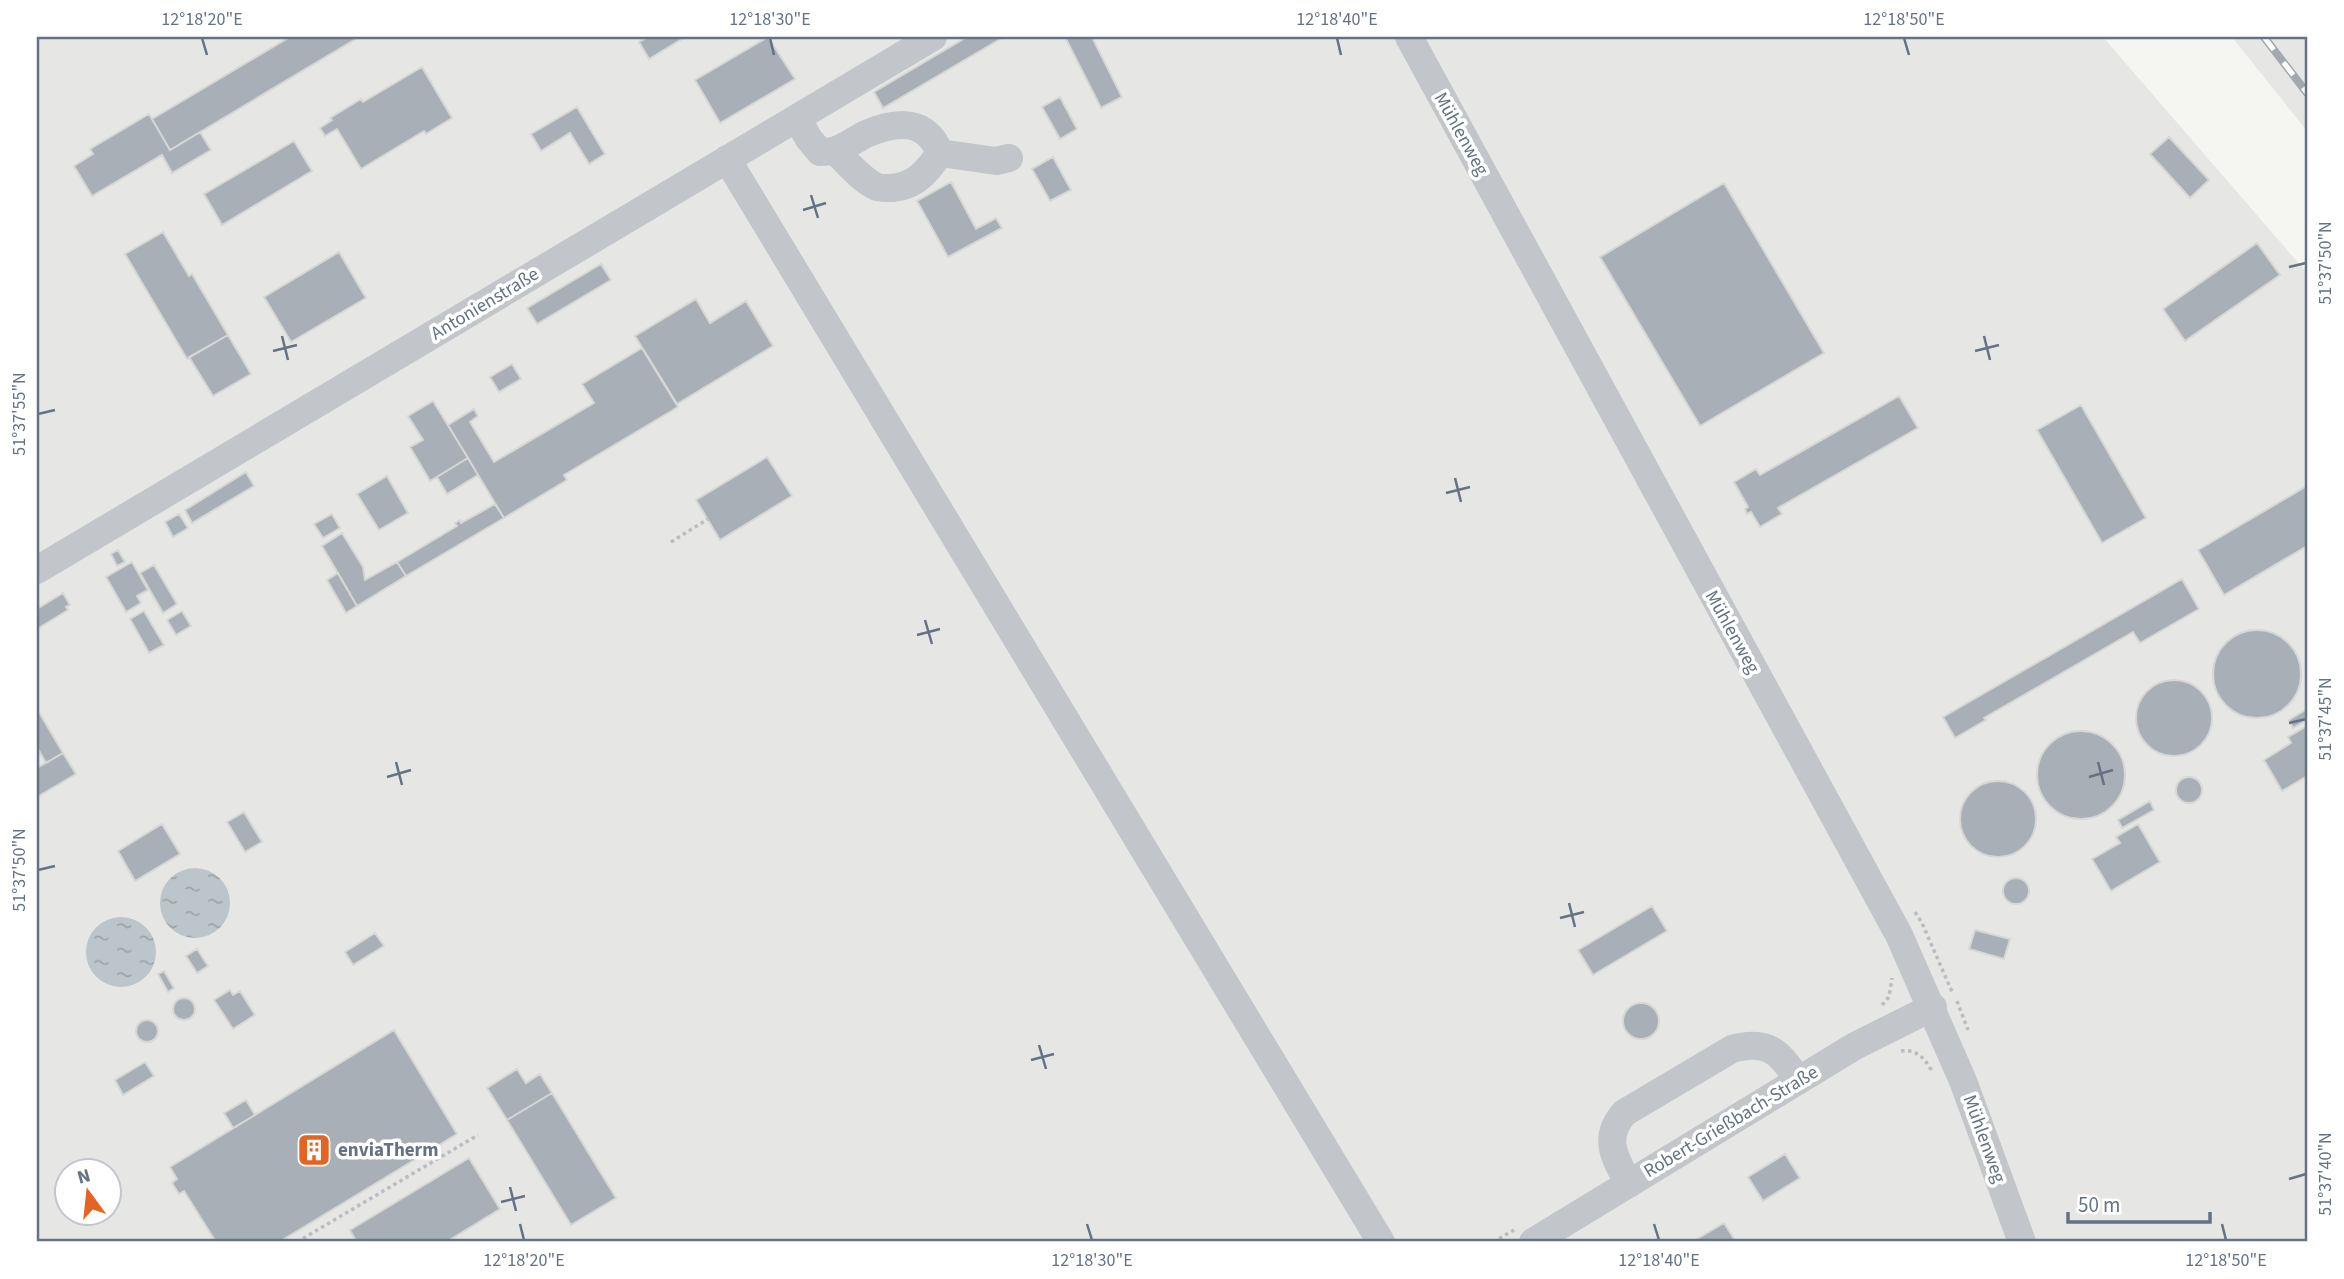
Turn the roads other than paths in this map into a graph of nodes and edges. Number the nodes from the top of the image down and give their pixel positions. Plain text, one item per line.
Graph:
1 (933, 37) edge
2 (1409, 37) edge
3 (797, 118) junction
4 (835, 151) junction
5 (940, 153) junction
6 (727, 159) junction
7 (1009, 159) dead end
8 (37, 570) edge
9 (1933, 1007) junction
10 (1798, 1081) junction
11 (1629, 1184) junction
12 (1524, 1235) edge
13 (1381, 1242) edge
14 (2022, 1242) edge

1 - 3 street, Antonienstraße
2 - 9 street, Mühlenweg
3 - 4 street
3 - 6 street, Antonienstraße
4 - 5 street
4 - 5 street
5 - 7 street
6 - 8 street, Antonienstraße
6 - 13 street
9 - 10 street, Robert-Grießbach-Straße
9 - 14 street, Mühlenweg
10 - 11 street, Robert-Grießbach-Straße
10 - 11 street
11 - 12 street, Robert-Grießbach-Straße

